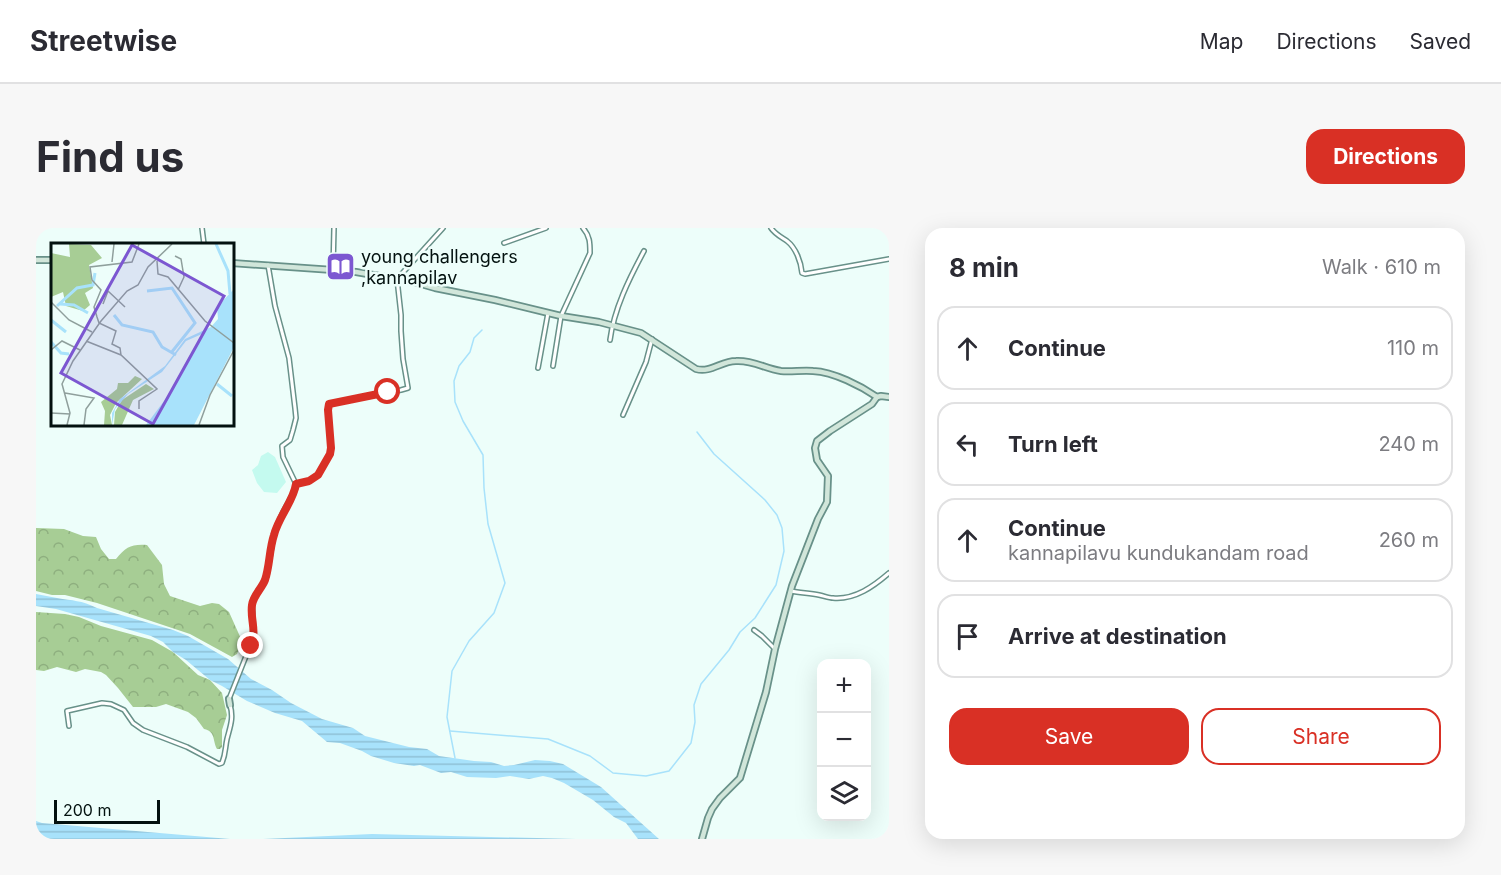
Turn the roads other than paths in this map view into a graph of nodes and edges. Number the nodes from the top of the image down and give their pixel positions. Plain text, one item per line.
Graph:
1 (202, 228) edge
2 (334, 228) edge
3 (443, 228) edge
4 (546, 228) edge
5 (583, 228) edge
6 (771, 228) edge
7 (204, 243) edge
8 (504, 243) dead end
9 (644, 251) dead end
10 (889, 260) edge
11 (234, 263) edge
12 (268, 265) junction
13 (333, 270) junction
14 (397, 279) junction
15 (548, 313) junction
16 (561, 316) junction
17 (612, 325) junction
18 (652, 339) junction
19 (610, 340) dead end
20 (553, 366) dead end
21 (538, 368) dead end
22 (889, 397) edge
23 (878, 398) junction
24 (623, 415) dead end
25 (296, 484) junction
26 (889, 573) edge
27 (791, 591) junction
28 (754, 630) dead end
29 (775, 649) junction
30 (229, 699) joint
31 (230, 705) joint
32 (69, 726) dead end
33 (703, 838) edge

1 - 7 street
2 - 13 street
3 - 14 street
4 - 8 street
5 - 16 street
6 - 10 street
9 - 17 street
11 - 12 main road
12 - 13 main road
12 - 25 street
13 - 14 main road
14 - 15 main road
14 - 25 street
15 - 16 main road
15 - 21 street
16 - 17 main road
16 - 20 street
17 - 18 main road
17 - 19 street
18 - 23 main road
18 - 24 street
22 - 23 main road
23 - 27 main road
25 - 30 street
26 - 27 street
27 - 29 main road
28 - 29 street
29 - 33 main road
30 - 31 main road
31 - 32 street

